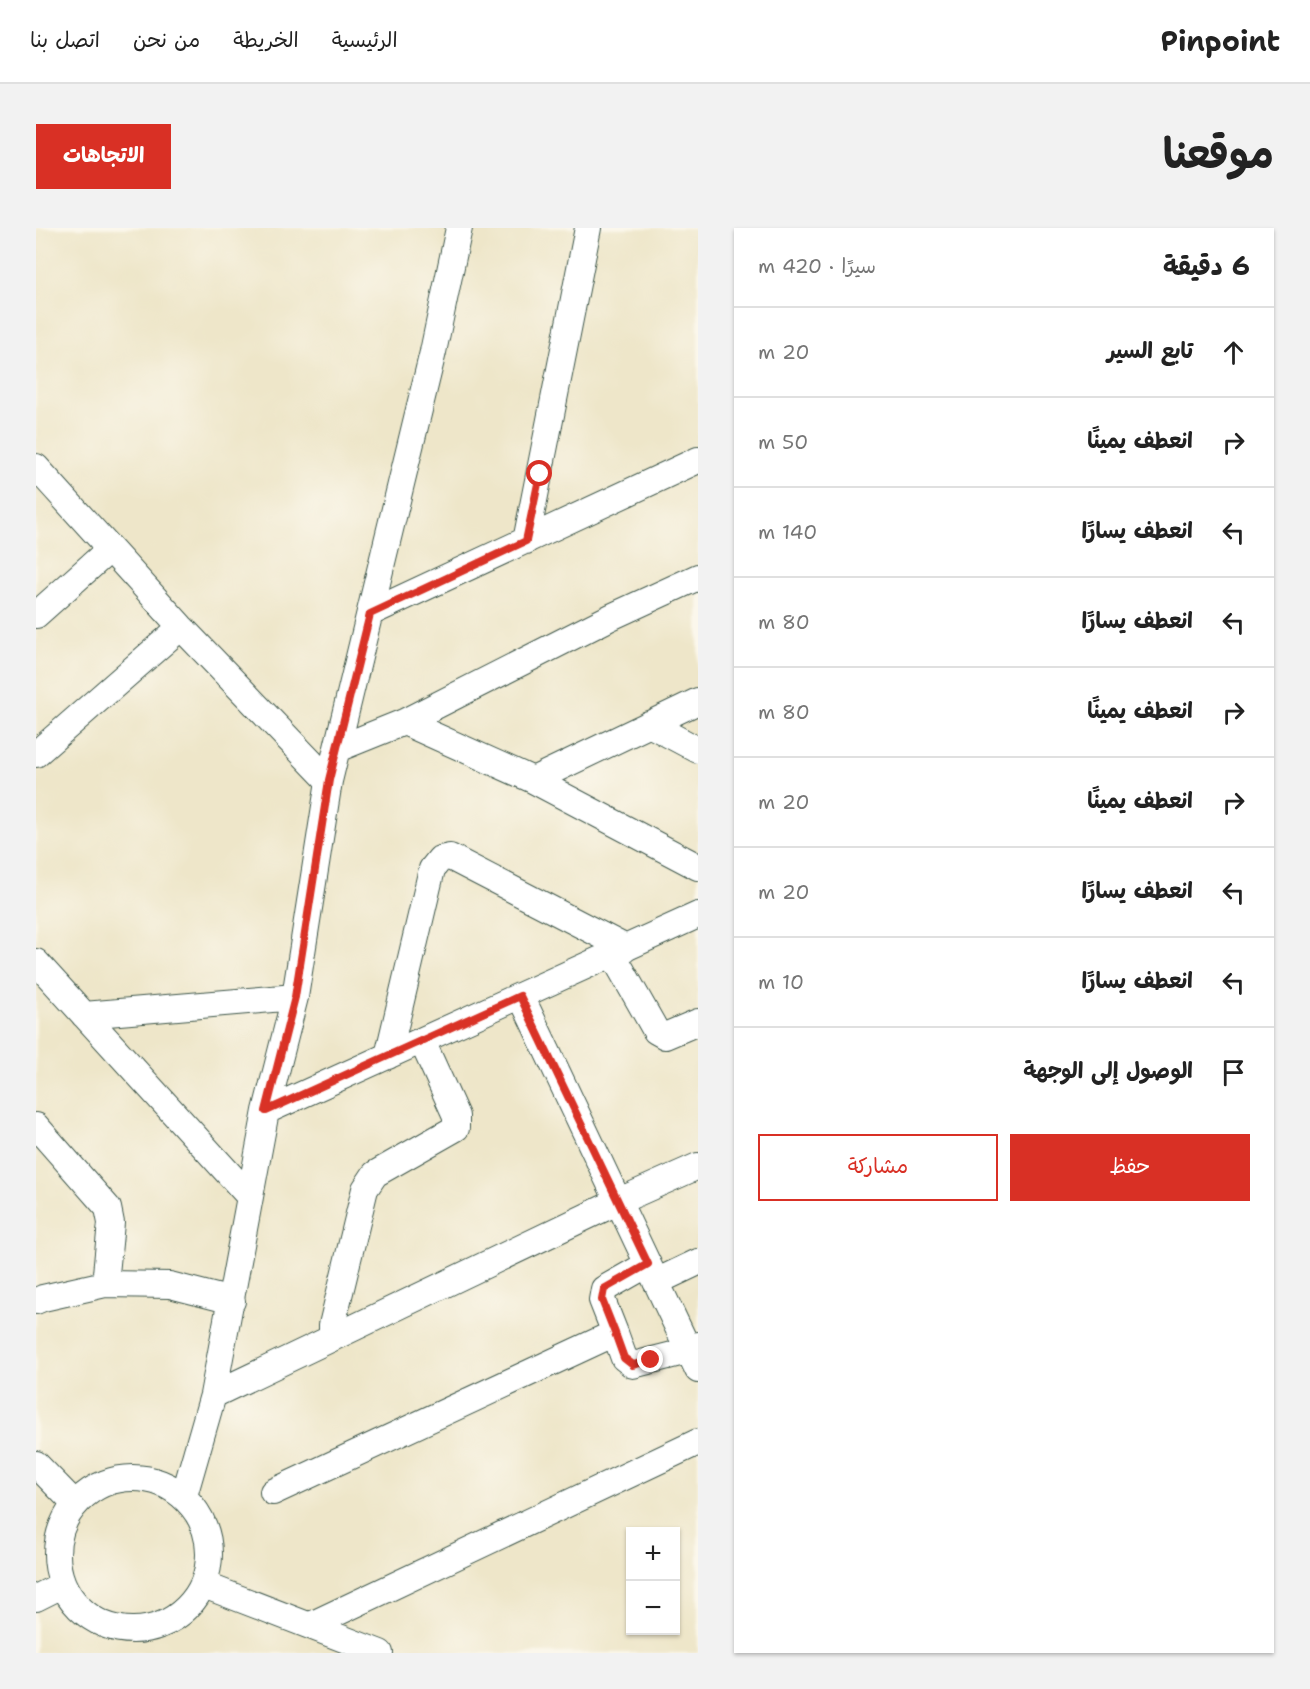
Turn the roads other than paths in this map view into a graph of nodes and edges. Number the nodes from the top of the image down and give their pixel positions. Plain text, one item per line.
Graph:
1 (459, 228) edge
2 (588, 228) edge
3 (698, 460) edge
4 (36, 468) edge
5 (526, 541) junction
6 (110, 549) junction
7 (698, 578) edge
8 (370, 614) junction
9 (36, 615) edge
10 (181, 627) junction
11 (698, 701) edge
12 (404, 722) junction
13 (649, 724) junction
14 (338, 749) junction
15 (698, 750) edge
16 (36, 754) edge
17 (329, 780) junction
18 (533, 780) junction
19 (698, 867) edge
20 (698, 915) edge
21 (620, 952) junction
22 (36, 962) edge
23 (520, 996) junction
24 (295, 997) junction
25 (84, 1015) junction
26 (698, 1022) edge
27 (422, 1041) junction
28 (388, 1056) junction
29 (266, 1111) junction
30 (36, 1126) edge
31 (698, 1166) edge
32 (250, 1197) junction
33 (617, 1202) junction
34 (698, 1262) edge
35 (652, 1273) junction
36 (105, 1284) junction
37 (38, 1296) edge
38 (232, 1301) junction
39 (615, 1333) junction
40 (332, 1338) junction
41 (695, 1355) edge
42 (213, 1395) junction
43 (698, 1442) edge
44 (36, 1464) edge
45 (273, 1492) dead end
46 (184, 1496) junction
47 (74, 1503) junction
48 (62, 1585) junction
49 (204, 1585) junction
50 (36, 1598) edge
51 (311, 1625) junction
52 (115, 1642) edge
53 (380, 1653) edge

1 - 8 street
2 - 5 street
3 - 5 street
4 - 6 street
5 - 8 street
6 - 9 street
6 - 10 street
7 - 12 street
8 - 14 street
10 - 16 street
10 - 17 street
11 - 13 street
12 - 14 street
12 - 18 street
13 - 15 street
13 - 18 street
14 - 17 street
17 - 24 street
18 - 19 street
20 - 21 street
21 - 23 street
21 - 26 street
21 - 28 street
22 - 25 street
23 - 27 street
23 - 33 street
24 - 25 street
24 - 29 street
25 - 32 street
27 - 28 street
27 - 40 street
28 - 29 street
29 - 32 street
30 - 36 street
31 - 33 street
32 - 38 street
33 - 35 street
33 - 40 street
34 - 35 street
35 - 39 street
35 - 41 street
36 - 37 street
36 - 38 street
38 - 42 street
39 - 41 street
39 - 45 street
40 - 42 street
42 - 46 street
43 - 51 street
44 - 47 street
46 - 47 street
46 - 49 street
47 - 48 street
48 - 50 street
48 - 52 street
49 - 51 street
49 - 52 street
51 - 53 street

